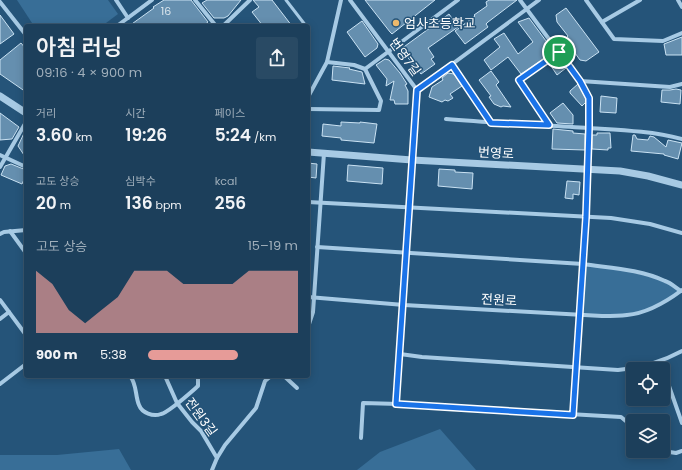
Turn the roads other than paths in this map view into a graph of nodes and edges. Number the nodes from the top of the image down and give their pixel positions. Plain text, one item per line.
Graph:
1 (116, 0) edge
2 (152, 0) edge
3 (195, 0) edge
4 (250, 0) edge
5 (286, 0) edge
6 (341, 0) edge
7 (350, 0) edge
8 (458, 0) edge
9 (520, 0) edge
10 (539, 0) edge
11 (586, 0) edge
12 (640, 0) edge
13 (678, 0) edge
14 (0, 2) edge
15 (682, 7) edge
16 (527, 8) junction
17 (128, 18) junction
18 (602, 22) junction
19 (120, 24) edge
20 (214, 24) edge
21 (225, 24) edge
22 (305, 24) edge
23 (24, 32) edge
24 (682, 33) edge
25 (389, 51) junction
26 (559, 52) junction
27 (327, 62) junction
28 (452, 65) junction
29 (365, 69) junction
30 (580, 81) junction
31 (682, 84) edge
32 (417, 90) junction
33 (310, 92) edge
34 (0, 96) edge
35 (310, 109) edge
36 (24, 112) edge
37 (446, 119) dead end
38 (491, 123) junction
39 (549, 125) junction
40 (24, 126) edge
41 (589, 128) junction
42 (682, 140) edge
43 (310, 152) edge
44 (324, 153) junction
45 (0, 155) edge
46 (6, 158) junction
47 (412, 160) junction
48 (24, 166) edge
49 (0, 168) edge
50 (588, 170) junction
51 (682, 185) edge
52 (310, 202) edge
53 (320, 202) junction
54 (408, 208) junction
55 (586, 217) junction
56 (24, 230) edge
57 (10, 231) junction
58 (682, 233) edge
59 (0, 234) edge
60 (317, 247) junction
61 (24, 250) edge
62 (405, 254) junction
63 (583, 264) junction
64 (681, 291) edge
65 (313, 297) junction
66 (0, 300) edge
67 (402, 305) junction
68 (9, 312) junction
69 (579, 315) junction
70 (0, 319) edge
71 (310, 320) edge
72 (24, 332) edge
73 (682, 351) edge
74 (400, 354) junction
75 (660, 360) joint
76 (24, 366) edge
77 (576, 368) junction
78 (131, 378) edge
79 (166, 378) edge
80 (198, 378) edge
81 (269, 378) edge
82 (286, 378) edge
83 (0, 384) edge
84 (670, 387) edge
85 (297, 388) dead end
86 (178, 403) junction
87 (396, 404) junction
88 (573, 415) junction
89 (681, 416) edge
90 (626, 422) edge
91 (682, 423) edge
92 (361, 438) dead end
93 (682, 450) edge
94 (670, 452) edge
95 (217, 458) junction
96 (213, 470) edge

1 - 17 street
2 - 17 street
3 - 20 street
4 - 21 street
5 - 22 lane
6 - 27 street
7 - 25 street, 번영7길
8 - 25 street
9 - 16 street
10 - 16 street
11 - 18 street
12 - 18 street
13 - 15 street
14 - 23 street
16 - 26 street
16 - 28 street
17 - 19 street
18 - 24 street
25 - 29 street
25 - 32 street, 번영7길
26 - 30 street
26 - 39 street
27 - 29 street
27 - 33 street
28 - 32 street
28 - 38 street
29 - 35 street
30 - 31 street
30 - 41 street
32 - 47 street, 번영7길
34 - 36 street
37 - 38 street
38 - 39 street
39 - 41 street
40 - 46 street
41 - 42 street
41 - 50 street
43 - 44 street, 번영로
44 - 47 street, 번영로
44 - 53 street
45 - 46 street
46 - 48 street
46 - 49 street
47 - 50 street, 번영로
47 - 54 street, 번영7길
50 - 51 street, 번영로
50 - 55 street
52 - 53 street
53 - 54 street
53 - 60 street
54 - 55 street
54 - 62 street, 번영7길
55 - 58 street
55 - 63 street
56 - 57 street
57 - 59 street
57 - 61 street
60 - 62 street
60 - 65 street
62 - 63 street
62 - 67 street, 번영7길
63 - 64 street
63 - 69 street
64 - 69 street, 전원로
65 - 67 street, 전원로
65 - 71 street
66 - 68 street
67 - 69 street, 전원로
67 - 74 street, 번영7길
68 - 70 street
68 - 72 street
69 - 77 street
73 - 75 street
74 - 77 street
74 - 87 street, 번영7길
75 - 77 street
76 - 83 street
77 - 88 street
78 - 86 street
79 - 86 street, 전원3길
80 - 86 street
81 - 95 street
82 - 85 street
84 - 89 street
86 - 95 street, 전원3길
87 - 88 street
87 - 92 street
88 - 90 street
89 - 91 street
93 - 94 street
95 - 96 street

